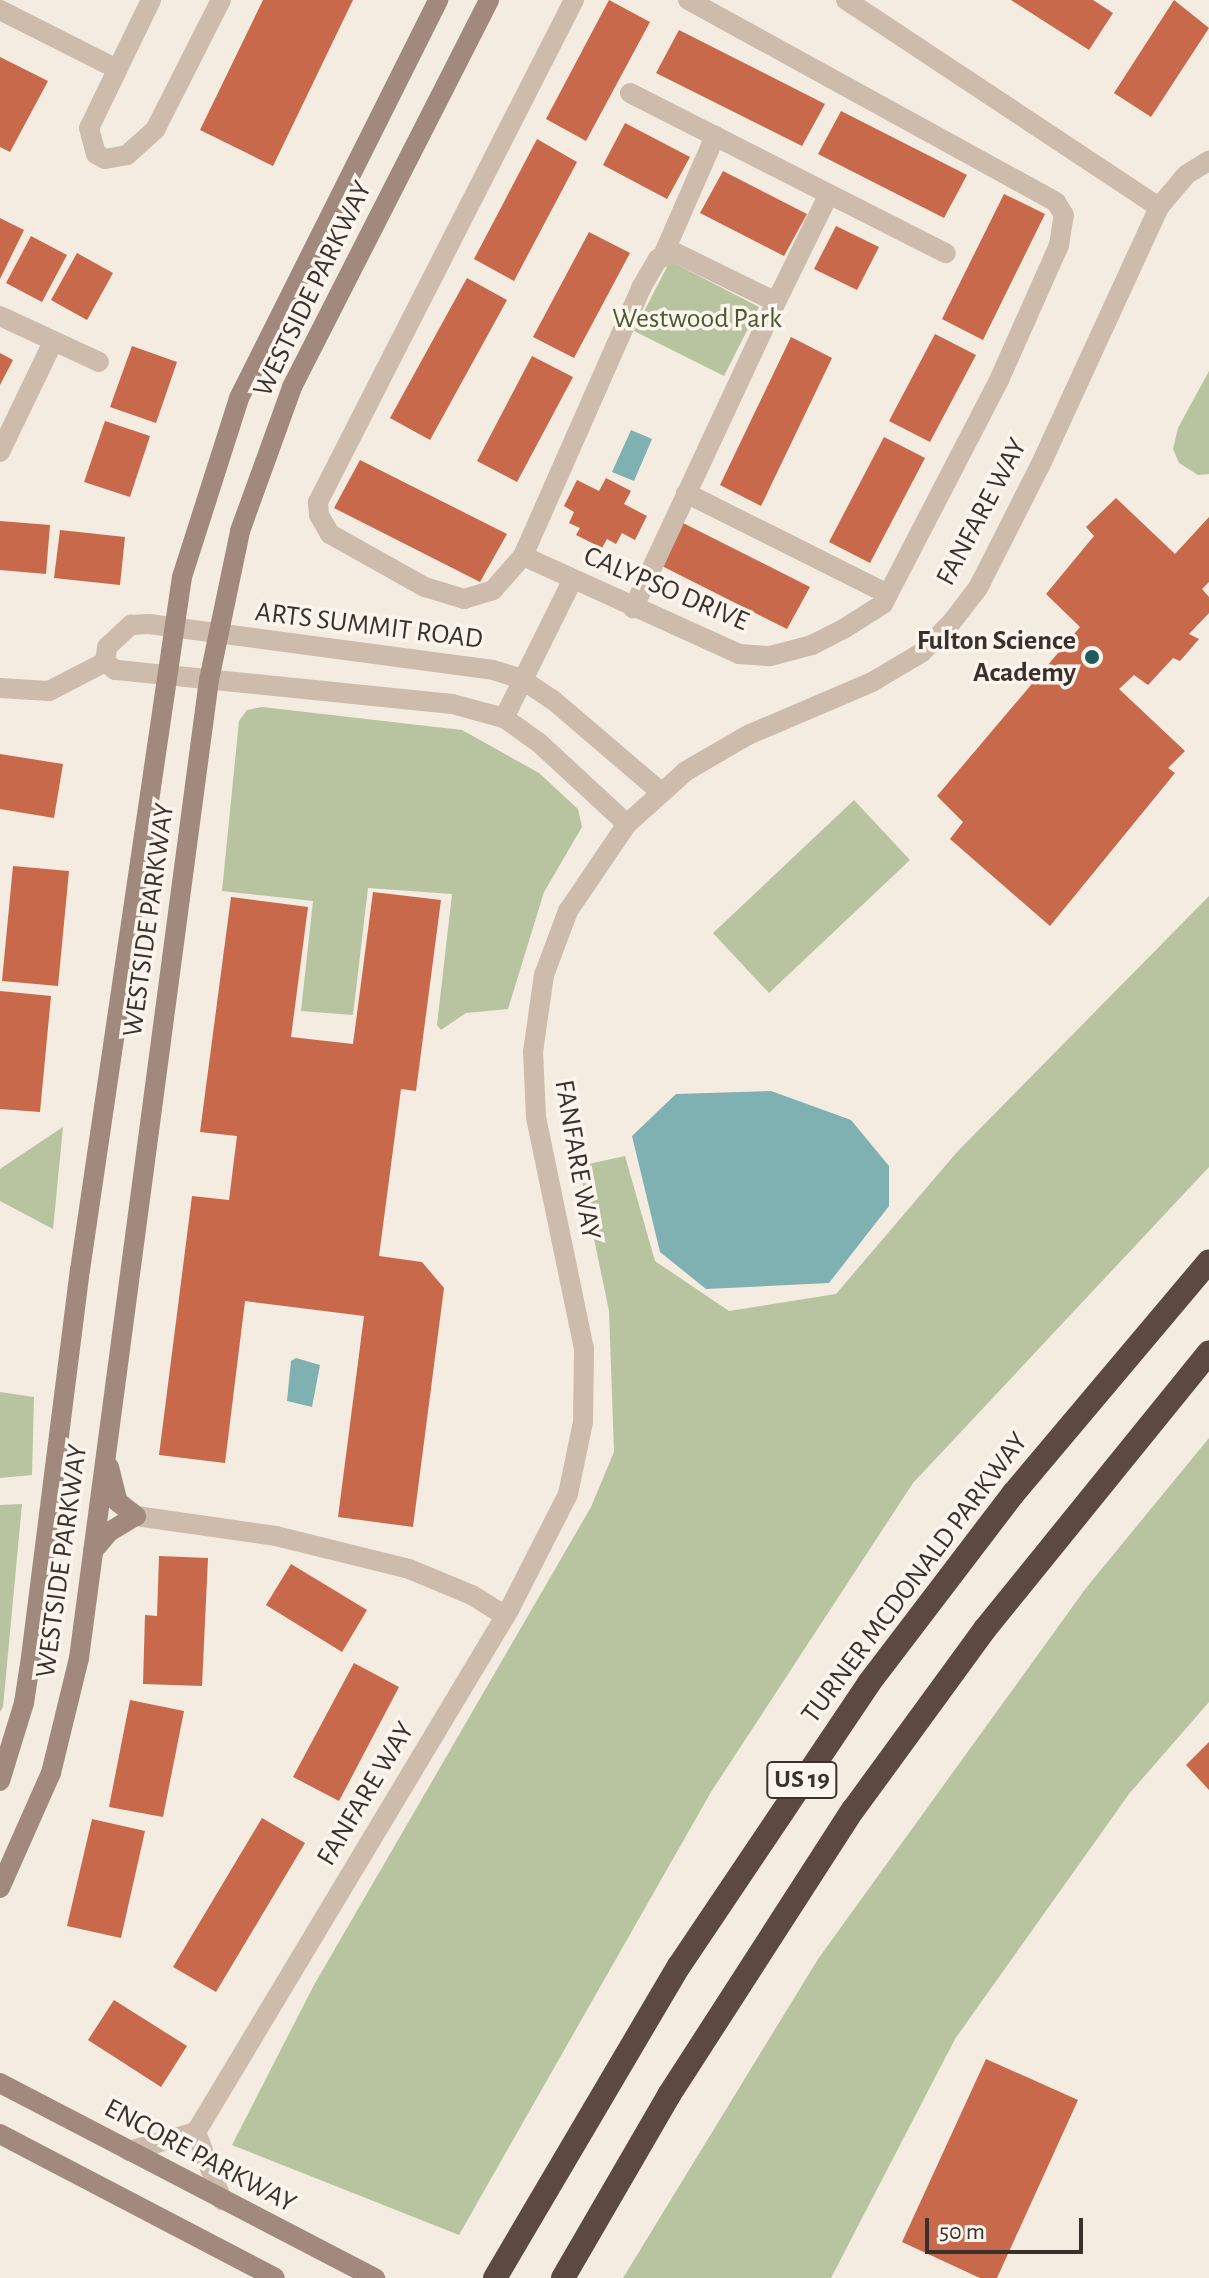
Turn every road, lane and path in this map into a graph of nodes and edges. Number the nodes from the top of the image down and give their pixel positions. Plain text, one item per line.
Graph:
1 (151, 0) edge
2 (221, 0) edge
3 (438, 0) edge
4 (489, 0) edge
5 (574, 0) edge
6 (688, 0) edge
7 (846, 0) edge
8 (0, 10) edge
9 (115, 68) junction
10 (630, 93) dead end
11 (715, 136) junction
12 (1209, 161) edge
13 (829, 194) junction
14 (1159, 207) junction
15 (664, 253) junction
16 (946, 253) dead end
17 (776, 302) junction
18 (0, 316) edge
19 (53, 342) junction
20 (99, 362) dead end
21 (0, 452) edge
22 (686, 493) junction
23 (523, 556) junction
24 (573, 579) junction
25 (888, 594) junction
26 (633, 608) junction
27 (171, 631) junction
28 (217, 636) junction
29 (105, 662) junction
30 (0, 675) edge
31 (164, 676) junction
32 (520, 678) junction
33 (209, 680) junction
34 (7, 689) edge
35 (504, 718) junction
36 (662, 793) junction
37 (627, 824) junction
38 (1209, 1261) edge
39 (1209, 1352) edge
40 (107, 1443) junction
41 (136, 1516) junction
42 (93, 1551) junction
43 (505, 1616) junction
44 (0, 1781) edge
45 (0, 1888) edge
46 (0, 2083) edge
47 (196, 2132) junction
48 (0, 2134) edge
49 (129, 2151) junction
50 (222, 2200) junction
51 (367, 2274) edge
52 (275, 2278) edge
53 (495, 2278) edge
54 (563, 2278) edge

1 - 9 street
2 - 9 street
3 - 27 main road, WESTSIDE PARKWAY
4 - 28 main road, WESTSIDE PARKWAY
5 - 23 street
6 - 25 street, CALYPSO DRIVE
7 - 14 street
8 - 9 street
10 - 11 street
11 - 13 street
11 - 15 street
12 - 14 street, FANFARE WAY
13 - 16 street
13 - 17 street
14 - 36 street, FANFARE WAY
15 - 17 street
15 - 23 street
17 - 22 street
18 - 19 street
19 - 20 street
19 - 21 street
22 - 25 street
22 - 26 street
23 - 24 street, CALYPSO DRIVE
24 - 26 street, CALYPSO DRIVE
24 - 32 street
25 - 26 street, CALYPSO DRIVE
27 - 28 street, ARTS SUMMIT ROAD
27 - 29 street, ARTS SUMMIT ROAD
27 - 31 main road, WESTSIDE PARKWAY
28 - 32 street, ARTS SUMMIT ROAD
28 - 33 main road, WESTSIDE PARKWAY
29 - 31 street
29 - 34 street
30 - 34 street
31 - 33 street
31 - 44 main road, WESTSIDE PARKWAY
32 - 35 street
32 - 36 street, ARTS SUMMIT ROAD
33 - 35 street
33 - 40 main road, WESTSIDE PARKWAY
35 - 37 street
36 - 37 street, FANFARE WAY
37 - 43 street, FANFARE WAY
38 - 53 highway, TURNER MCDONALD PARKWAY / US 19
39 - 54 highway, US 19
40 - 41 main road
40 - 42 main road, WESTSIDE PARKWAY
41 - 42 main road
41 - 43 street
42 - 45 main road, WESTSIDE PARKWAY
43 - 47 street, FANFARE WAY
46 - 49 main road, ENCORE PARKWAY
47 - 49 street
47 - 50 street
48 - 52 main road
49 - 50 main road, ENCORE PARKWAY
50 - 51 main road, ENCORE PARKWAY

